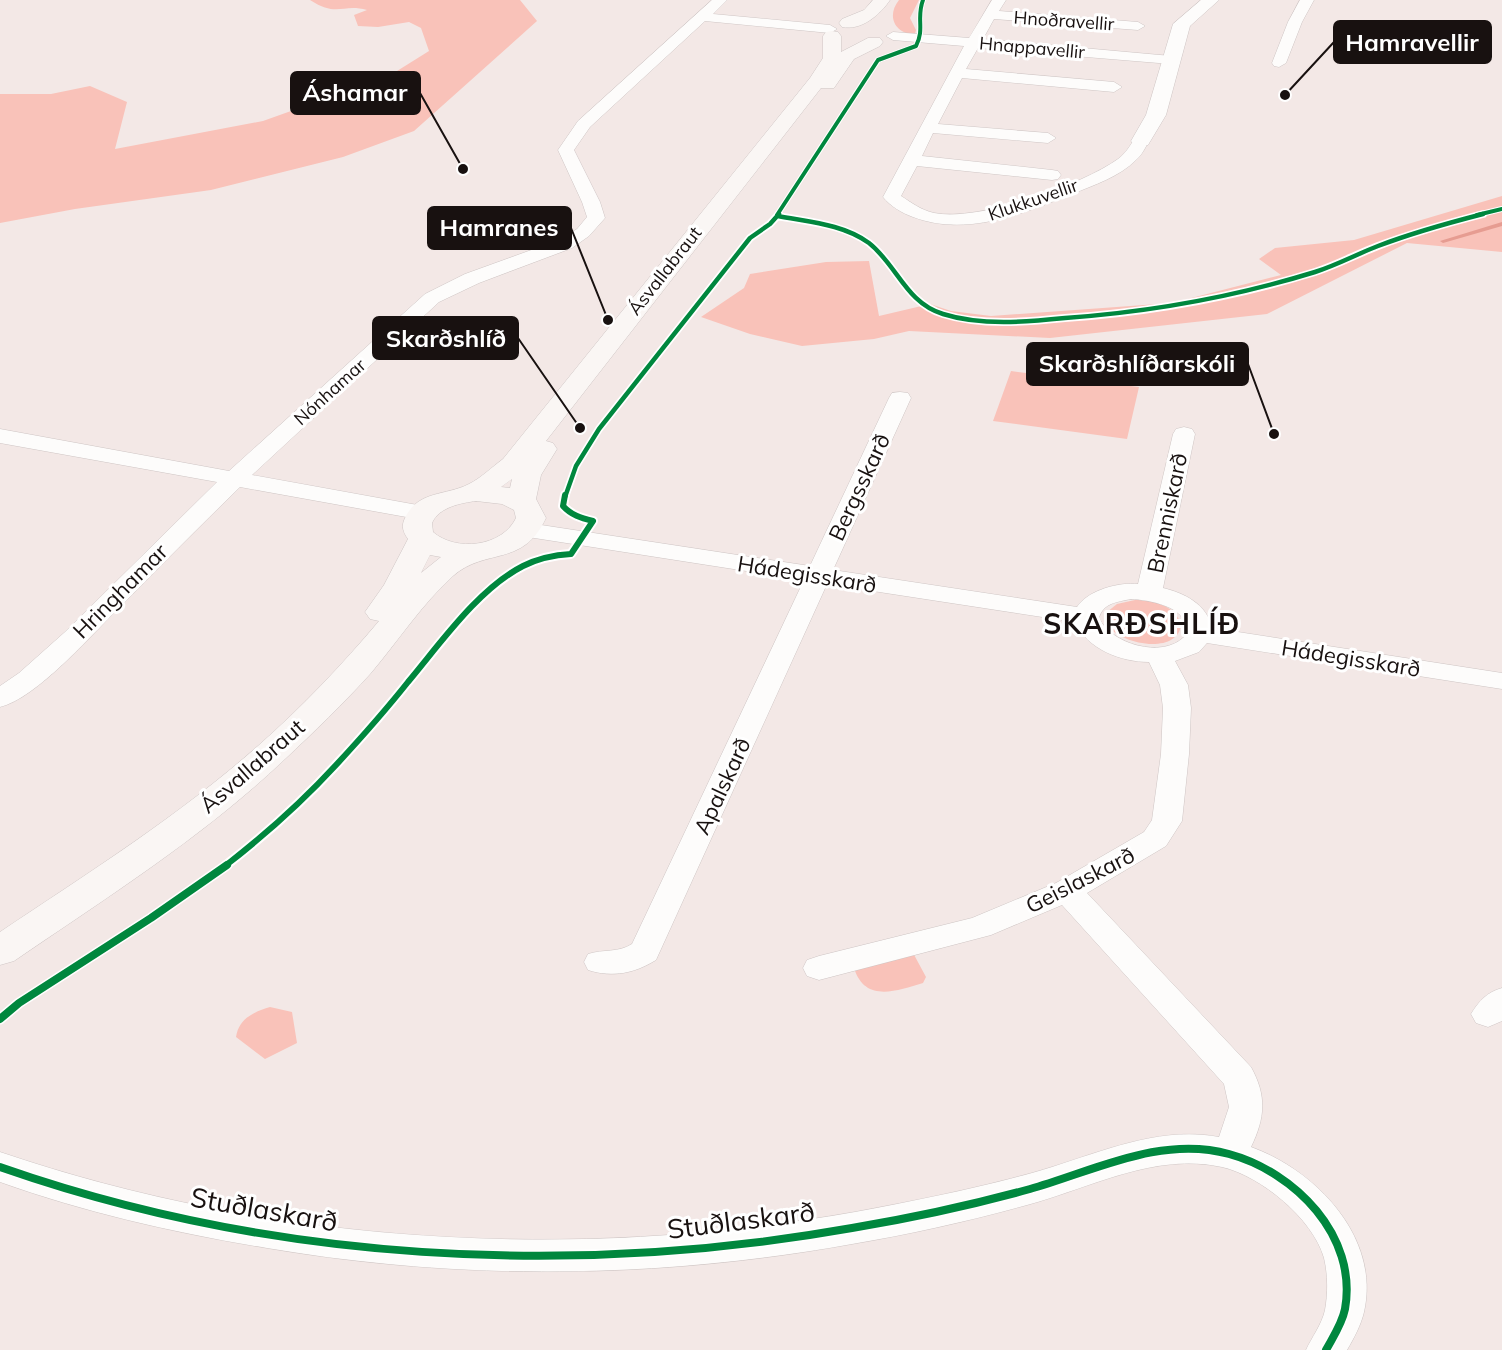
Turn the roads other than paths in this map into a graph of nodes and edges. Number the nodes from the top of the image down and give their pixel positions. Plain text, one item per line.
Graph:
1 (720, 0) edge
2 (882, 0) edge
3 (894, 0) edge
4 (999, 0) edge
5 (1211, 0) edge
6 (1307, 0) edge
7 (991, 15) junction
8 (702, 17) junction
9 (1138, 27) dead end
10 (836, 30) junction
11 (885, 35) junction
12 (974, 43) junction
13 (1171, 60) junction
14 (1279, 63) dead end
15 (957, 73) junction
16 (1114, 87) dead end
17 (927, 128) junction
18 (1048, 138) dead end
19 (1139, 145) joint
20 (911, 160) junction
21 (1052, 176) dead end
22 (900, 398) dead end
23 (1184, 434) dead end
24 (0, 436) edge
25 (235, 478) junction
26 (476, 492) junction
27 (525, 516) junction
28 (423, 526) junction
29 (477, 552) junction
30 (818, 576) junction
31 (1149, 592) junction
32 (1086, 616) junction
33 (1199, 634) junction
34 (1159, 656) junction
35 (1502, 681) edge
36 (0, 699) edge
37 (1067, 891) junction
38 (0, 928) edge
39 (0, 951) edge
40 (600, 962) dead end
41 (819, 968) dead end
42 (1229, 1154) junction
43 (0, 1167) edge
44 (1326, 1350) edge

1 - 8 street
2 - 10 main road
3 - 11 main road
4 - 7 street, Hnoðravellir
5 - 13 street
6 - 14 street
7 - 9 street, Hnoðravellir
7 - 12 street, Hnoðravellir
8 - 10 street
8 - 25 street, Nónhamar
10 - 11 main road
10 - 26 main road, Ásvallabraut
11 - 12 street, Hnappavellir
11 - 27 main road, Ásvallabraut
12 - 13 street, Hnappavellir
12 - 15 street, Klukkuvellir
13 - 19 street
15 - 16 street
15 - 17 street, Klukkuvellir
17 - 18 street
17 - 20 street, Klukkuvellir
19 - 20 street, Klukkuvellir
20 - 21 street, Klukkuvellir
22 - 30 street, Bergsskarð
23 - 31 street, Brenniskarð
24 - 25 street
25 - 28 street
25 - 36 street, Hringhamar
26 - 27 main road
26 - 28 main road
27 - 29 main road
27 - 30 street, Hádegisskarð
28 - 29 main road
28 - 38 main road, Ásvallabraut
29 - 39 main road, Ásvallabraut
30 - 32 street, Hádegisskarð
30 - 40 street, Apalskarð
31 - 32 street
31 - 33 street
32 - 34 street
33 - 34 street
33 - 35 street, Hádegisskarð
34 - 37 street, Geislaskarð
37 - 41 street, Geislaskarð
37 - 42 street
42 - 43 street, Stuðlaskarð
42 - 44 street, Stuðlaskarð

